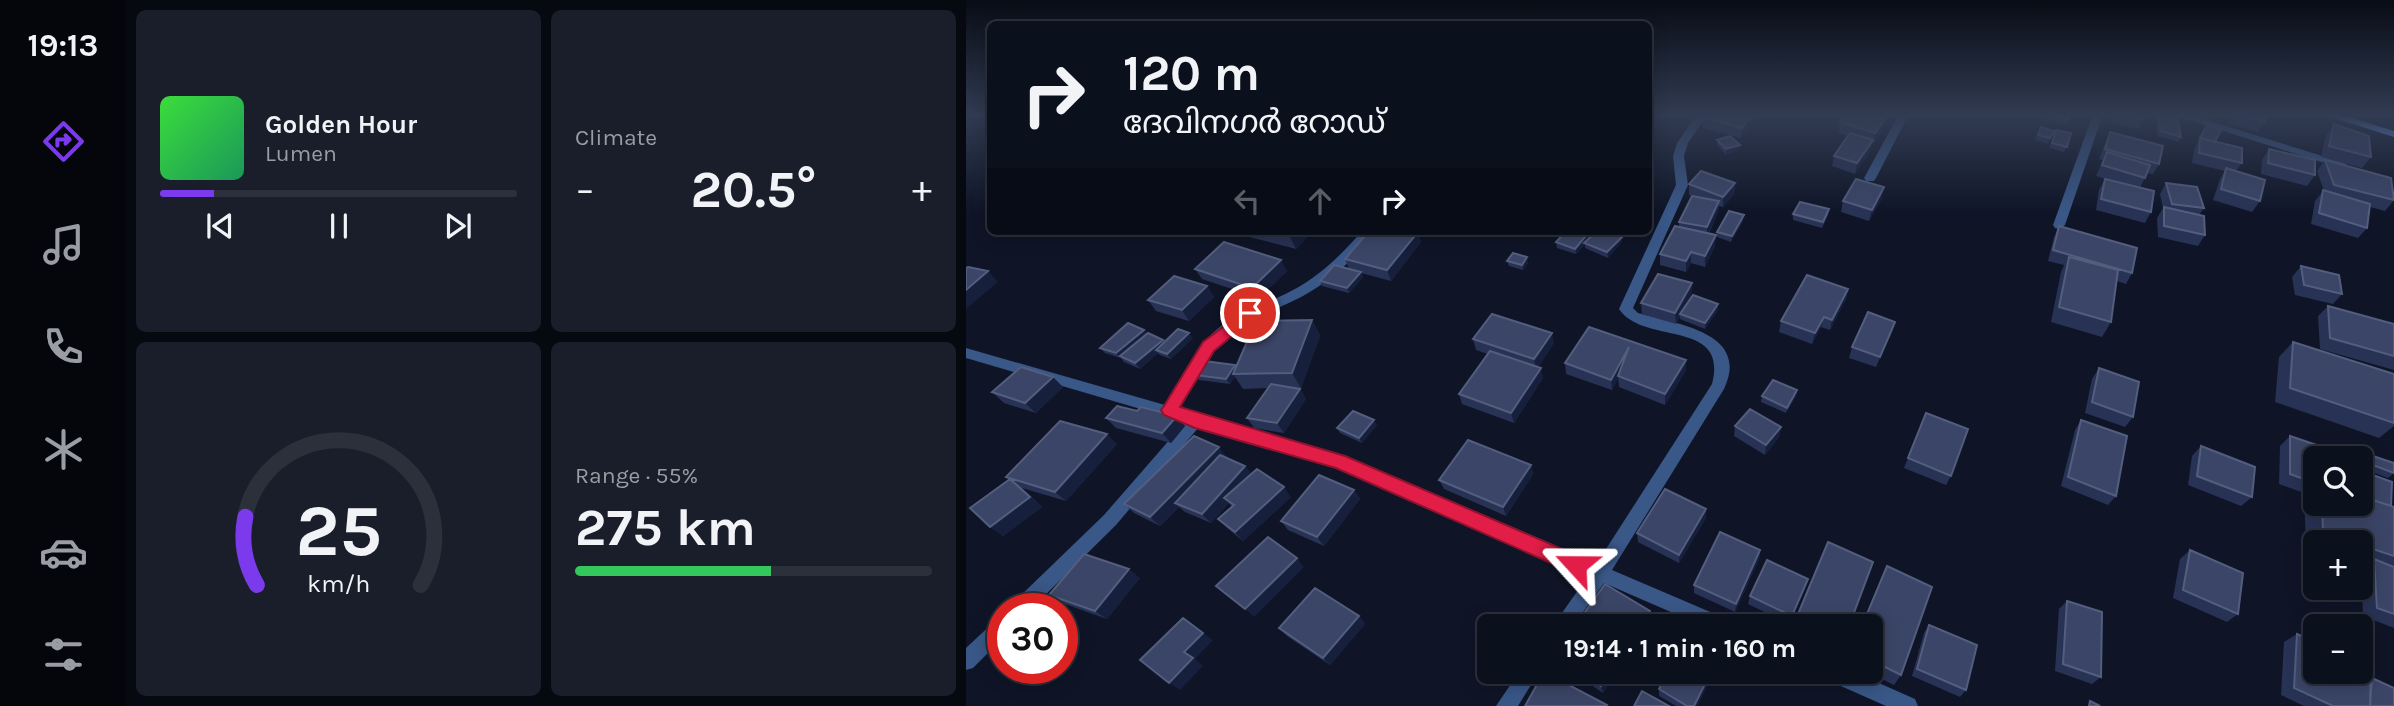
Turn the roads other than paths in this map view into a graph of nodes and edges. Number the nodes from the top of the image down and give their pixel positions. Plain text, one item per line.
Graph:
1 (1681, 147) edge
2 (1886, 147) edge
3 (2086, 147) edge
4 (2281, 147) edge
5 (2352, 169) edge
6 (1870, 178) dead end
7 (2059, 225) edge
8 (1365, 235) edge
9 (966, 353) edge
10 (1170, 410) junction
11 (1195, 421) junction
12 (1600, 575) junction
13 (1035, 593) edge
14 (1572, 614) edge
15 (1694, 614) edge
16 (987, 641) edge
17 (966, 661) edge
18 (1522, 684) edge
19 (1859, 684) edge
20 (1506, 706) edge
21 (1908, 706) edge

1 - 12 street
2 - 6 street
3 - 7 street
4 - 5 street
8 - 10 street
9 - 10 street
10 - 11 street
11 - 12 street
11 - 13 street
12 - 14 street
12 - 15 street
16 - 17 street
18 - 20 street
19 - 21 street

